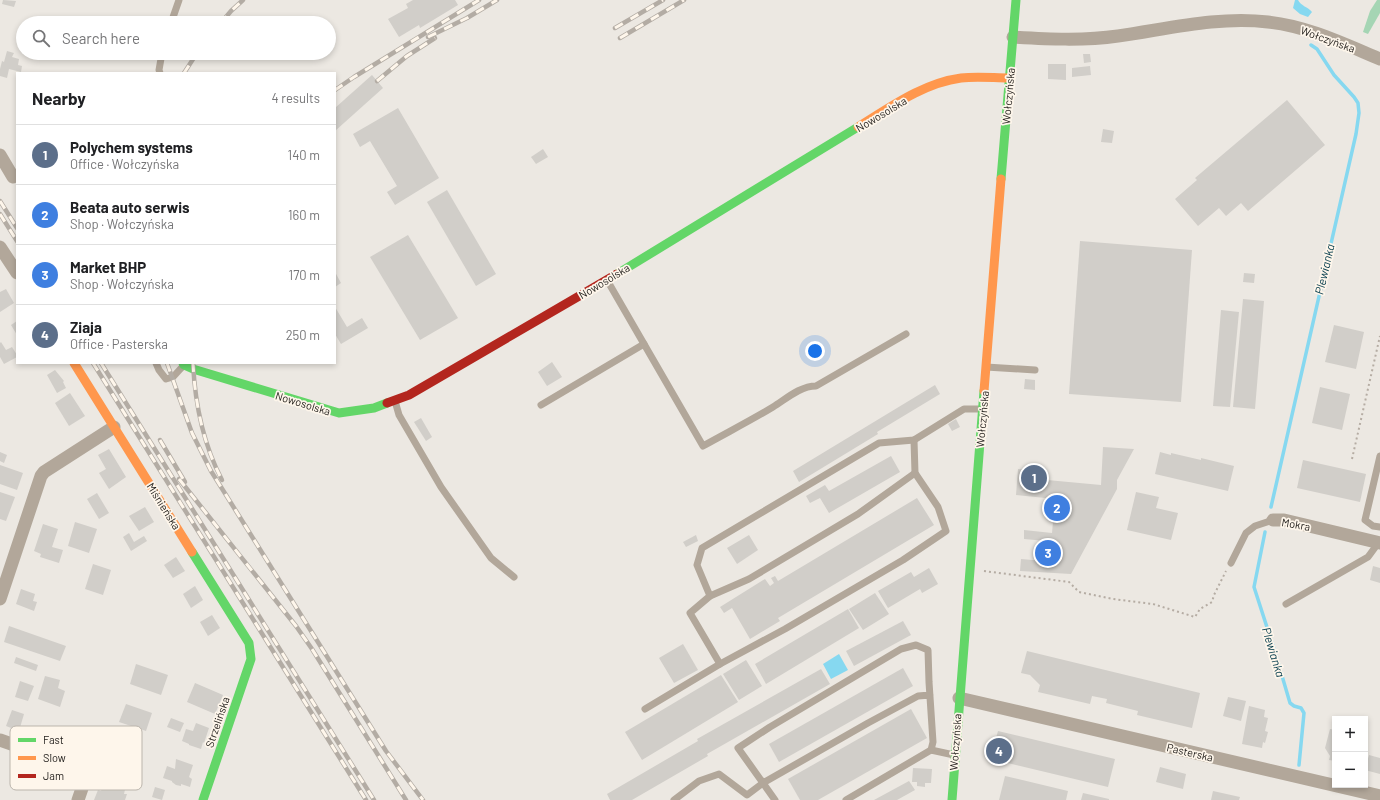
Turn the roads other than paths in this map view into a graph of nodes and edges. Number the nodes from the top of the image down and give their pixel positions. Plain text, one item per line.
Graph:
1 (179, 0) edge
2 (1016, 0) edge
3 (174, 16) edge
4 (1013, 37) junction
5 (1380, 59) edge
6 (161, 60) edge
7 (160, 72) edge
8 (1010, 78) junction
9 (0, 155) edge
10 (15, 180) edge
11 (0, 247) edge
12 (16, 272) edge
13 (607, 280) junction
14 (906, 334) dead end
15 (644, 344) junction
16 (75, 364) edge
17 (156, 364) edge
18 (184, 364) edge
19 (986, 367) junction
20 (1035, 370) dead end
21 (395, 400) junction
22 (541, 405) dead end
23 (983, 409) junction
24 (114, 427) junction
25 (914, 440) junction
26 (1380, 456) edge
27 (915, 473) junction
28 (1272, 520) joint
29 (1380, 527) edge
30 (1379, 542) edge
31 (1231, 563) road end
32 (514, 577) dead end
33 (710, 596) junction
34 (0, 599) edge
35 (1286, 604) dead end
36 (251, 651) joint
37 (720, 664) junction
38 (930, 695) junction
39 (958, 698) junction
40 (645, 710) dead end
41 (0, 740) edge
42 (10, 744) edge
43 (931, 750) junction
44 (954, 755) junction
45 (763, 783) junction
46 (81, 790) edge
47 (1380, 796) edge
48 (78, 800) edge
49 (203, 800) edge
50 (674, 800) edge
51 (775, 800) edge
52 (846, 800) edge
53 (952, 800) edge

1 - 3 lane
2 - 4 street, Wołczyńska
4 - 5 street, Wołczyńska
4 - 8 street, Wołczyńska
6 - 7 lane
8 - 13 street, Nowosolska
8 - 19 street, Wołczyńska
9 - 10 street
11 - 12 street
13 - 15 lane
13 - 21 street, Nowosolska
14 - 15 lane
15 - 22 lane
16 - 24 street, Miśnieńska
17 - 18 lane
18 - 21 street, Nowosolska
19 - 20 lane
19 - 23 street, Wołczyńska
21 - 32 lane
23 - 25 lane
23 - 39 street, Wołczyńska
24 - 34 street
24 - 36 street, Miśnieńska
25 - 27 lane
25 - 33 lane
26 - 29 lane
27 - 33 lane
27 - 37 lane
28 - 30 street, Mokra
28 - 31 lane, Mokra
30 - 35 lane
33 - 37 lane
36 - 49 street, Strzelińska
37 - 40 lane
38 - 43 lane
38 - 45 lane
38 - 45 lane
39 - 44 street, Wołczyńska
39 - 47 street, Pasterska
41 - 42 street
43 - 44 lane
43 - 52 lane
44 - 53 street, Wołczyńska
45 - 50 lane
45 - 51 lane
46 - 48 street

